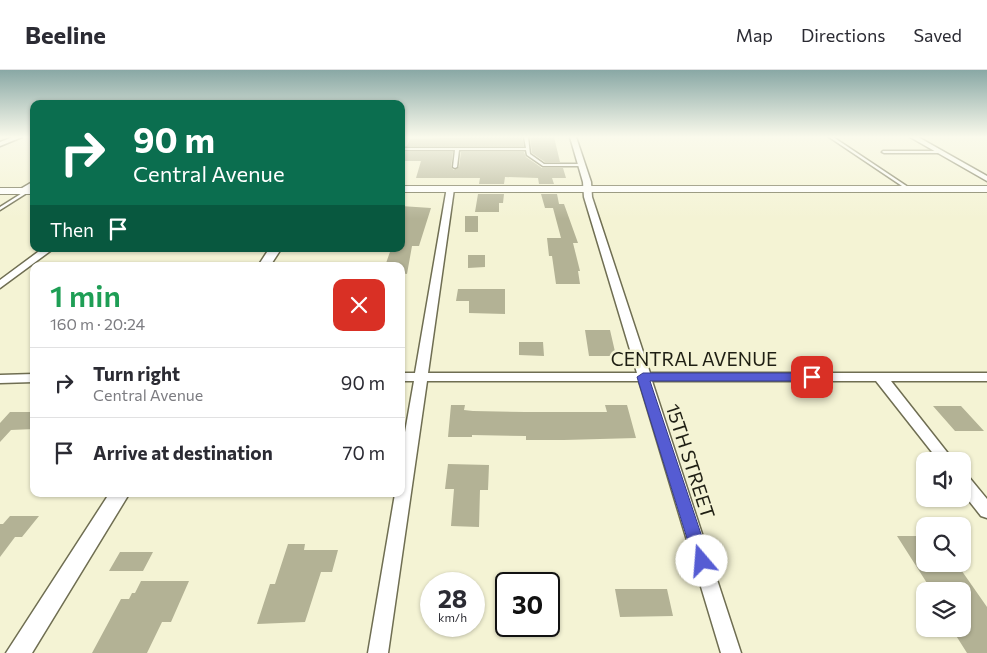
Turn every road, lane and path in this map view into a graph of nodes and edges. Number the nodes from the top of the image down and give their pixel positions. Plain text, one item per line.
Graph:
1 (542, 164) edge
2 (871, 164) edge
3 (961, 164) edge
4 (582, 165) joint
5 (987, 179) edge
6 (29, 189) edge
7 (405, 189) edge
8 (450, 189) junction
9 (908, 189) junction
10 (987, 189) edge
11 (587, 190) junction
12 (0, 191) edge
13 (0, 209) edge
14 (44, 252) edge
15 (30, 262) edge
16 (31, 262) edge
17 (0, 285) edge
18 (405, 377) edge
19 (422, 377) junction
20 (643, 377) junction
21 (880, 377) junction
22 (987, 377) edge
23 (30, 378) edge
24 (0, 379) edge
25 (940, 452) edge
26 (405, 484) edge
27 (971, 491) edge
28 (117, 497) edge
29 (403, 497) edge
30 (987, 511) edge
31 (18, 653) edge
32 (378, 653) edge
33 (731, 653) edge

1 - 4 lane
2 - 9 lane
3 - 5 street
4 - 11 street, 15TH STREET
6 - 12 main road
6 - 13 lane
7 - 8 main road
8 - 11 main road
8 - 19 street
9 - 10 main road
9 - 11 main road
11 - 20 street, 15TH STREET
14 - 16 street
15 - 17 street
18 - 19 street, CENTRAL AVENUE
19 - 20 street, CENTRAL AVENUE
19 - 26 street
20 - 21 street, CENTRAL AVENUE
20 - 33 street, 15TH STREET
21 - 22 street, CENTRAL AVENUE
21 - 25 street
23 - 24 street
27 - 30 street
28 - 31 street
29 - 32 street

